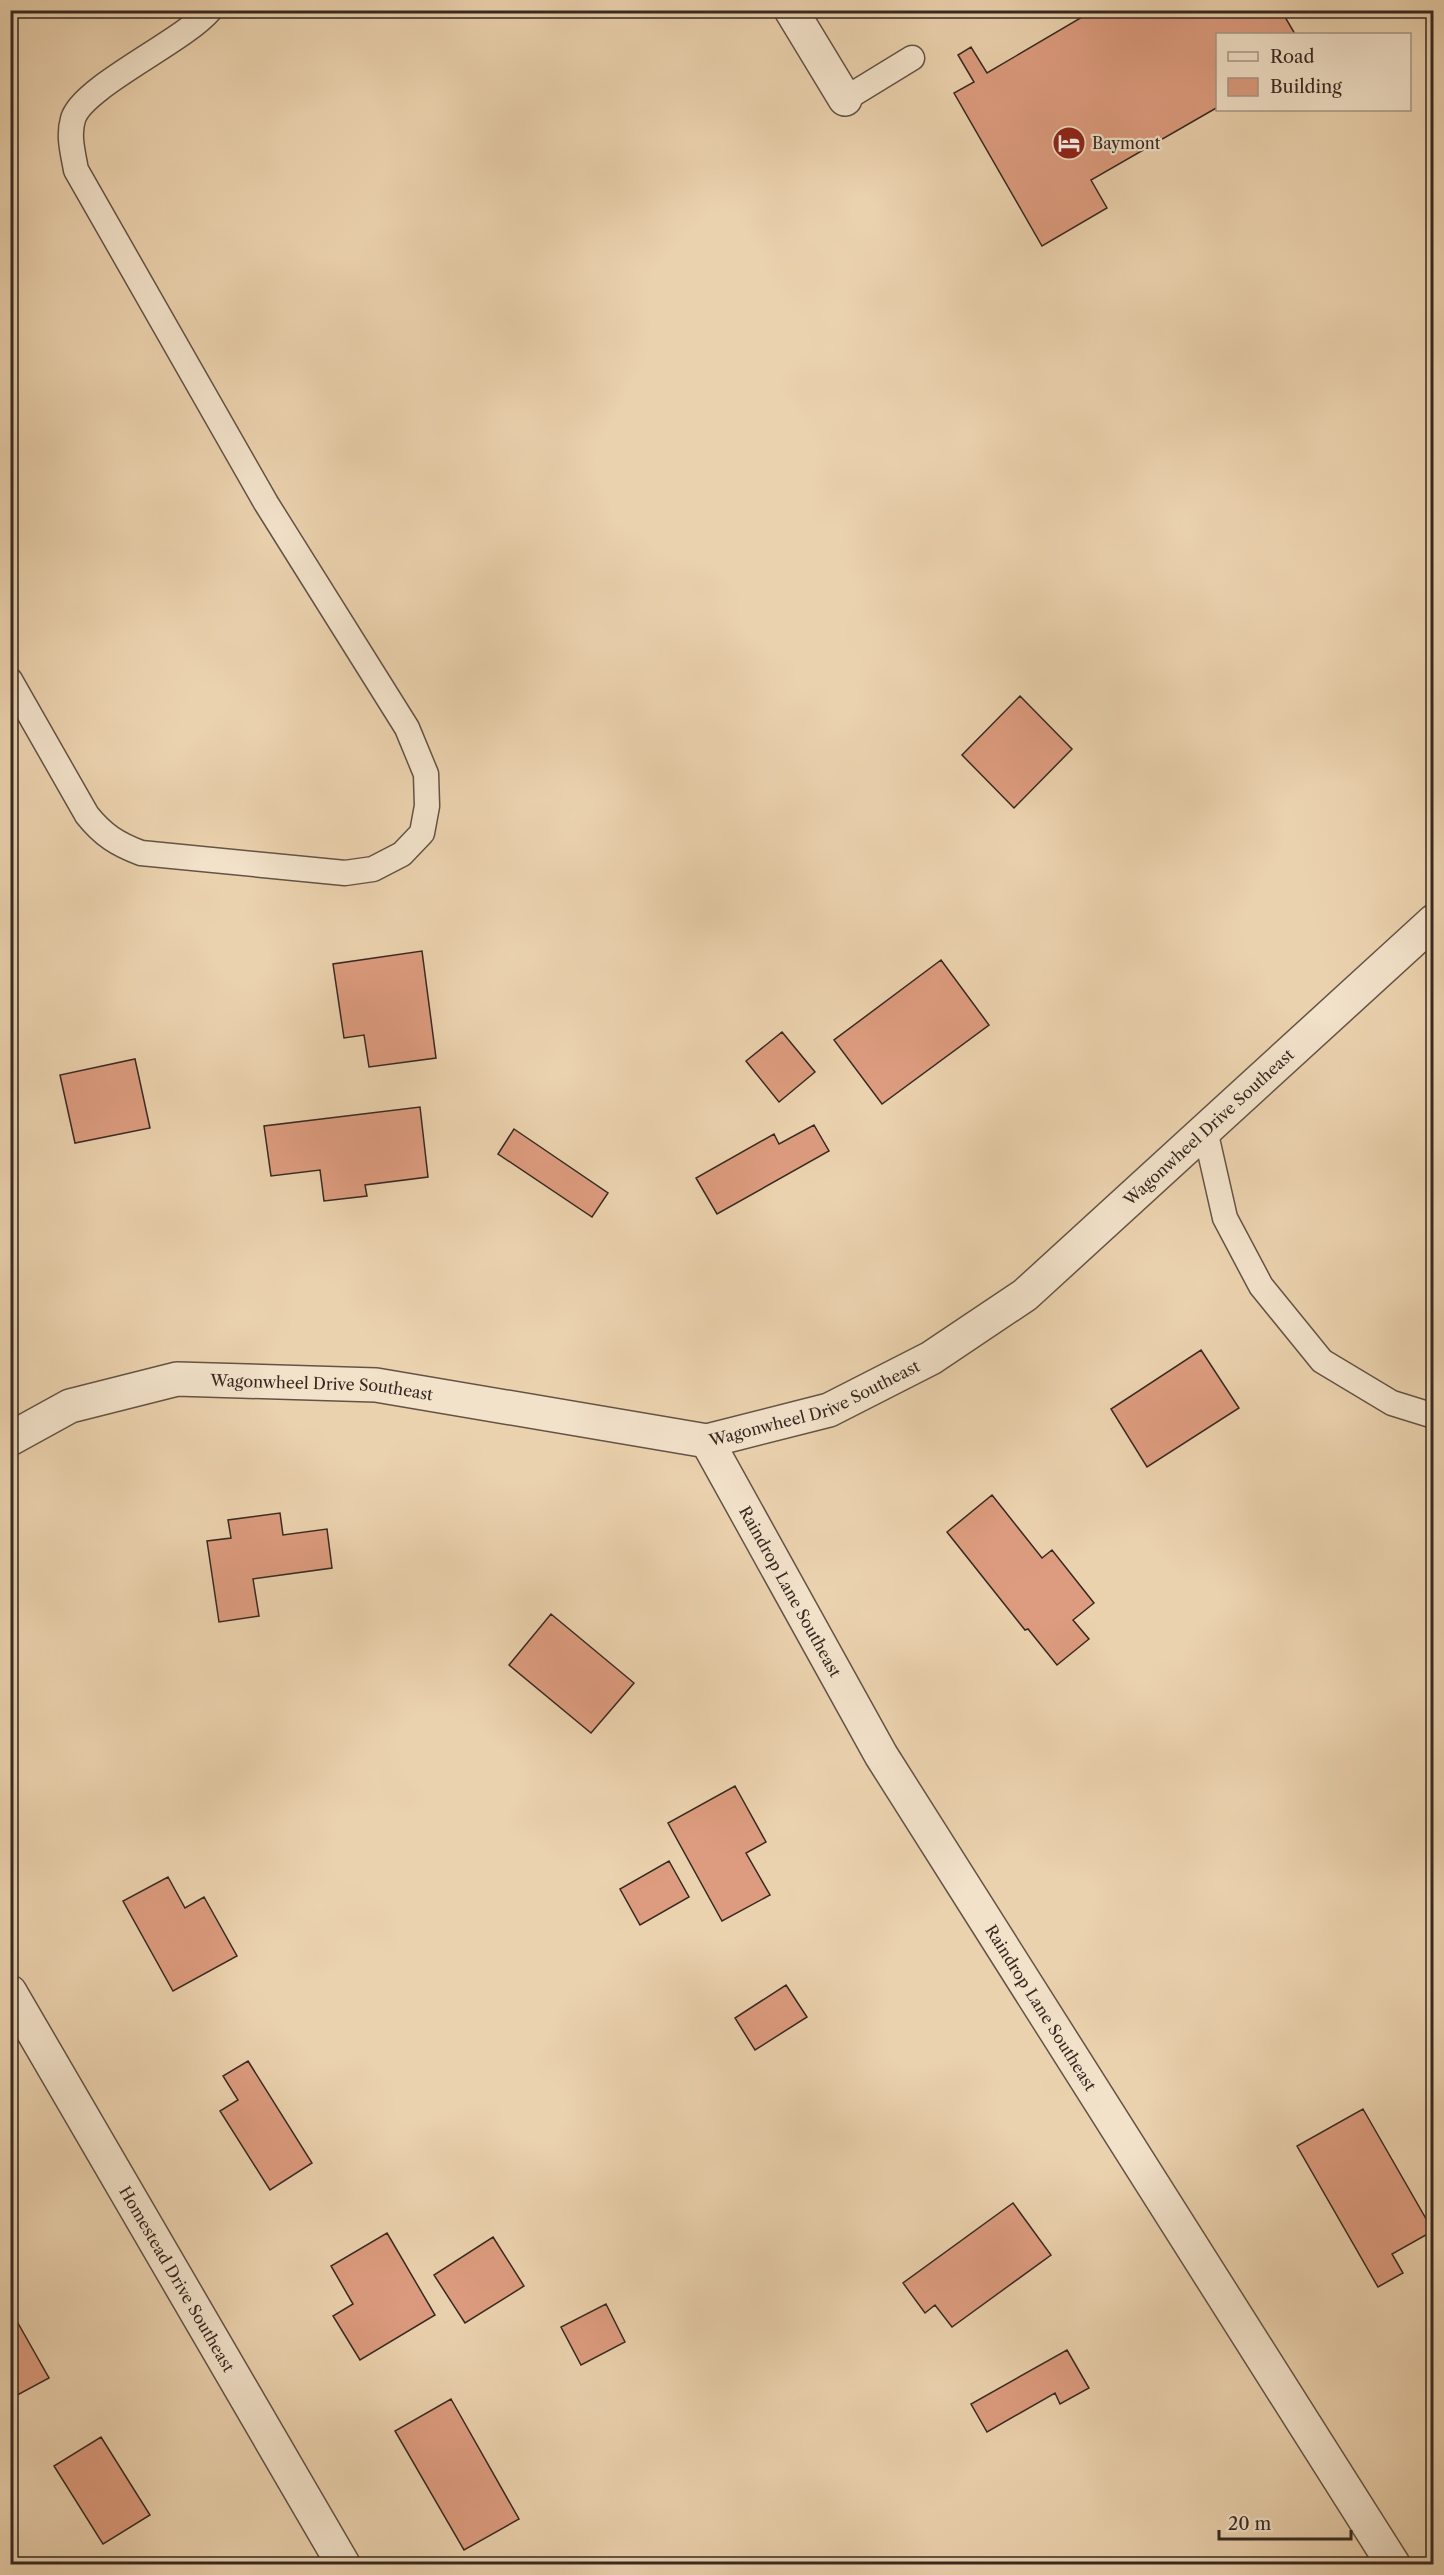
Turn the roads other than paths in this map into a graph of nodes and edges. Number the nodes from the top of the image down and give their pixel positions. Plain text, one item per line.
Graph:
1 (210, 10) edge
2 (791, 10) edge
3 (912, 58) dead end
4 (845, 99) joint
5 (10, 680) edge
6 (1434, 921) edge
7 (1205, 1130) junction
8 (1434, 1416) edge
9 (10, 1438) edge
10 (707, 1441) junction
11 (10, 1992) edge
12 (343, 2565) edge
13 (1393, 2565) edge

1 - 5 lane
2 - 4 street
3 - 4 lane
6 - 7 street, Wagonwheel Drive Southeast
7 - 8 lane
7 - 10 street, Wagonwheel Drive Southeast
9 - 10 street, Wagonwheel Drive Southeast
10 - 13 street, Raindrop Lane Southeast
11 - 12 street, Homestead Drive Southeast

